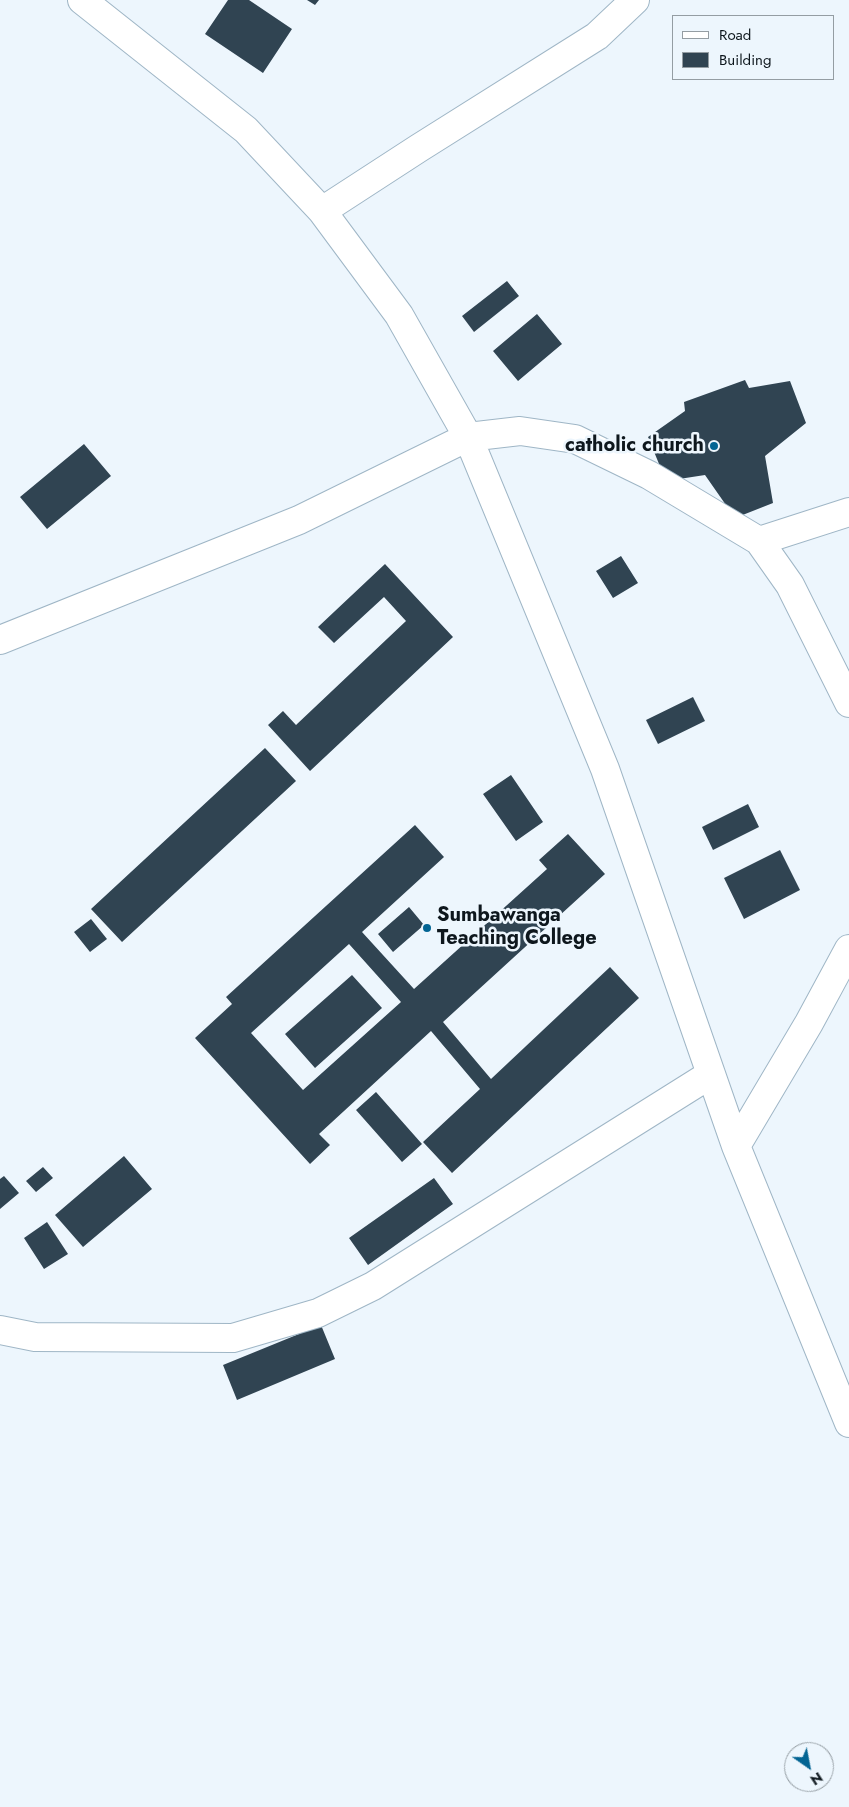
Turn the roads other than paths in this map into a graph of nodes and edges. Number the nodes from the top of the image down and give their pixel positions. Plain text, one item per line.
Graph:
1 (635, 0) edge
2 (88, 2) edge
3 (322, 211) junction
4 (468, 437) junction
5 (849, 512) edge
6 (759, 541) junction
7 (0, 640) edge
8 (849, 703) edge
9 (849, 949) edge
10 (711, 1074) junction
11 (736, 1146) junction
12 (0, 1330) edge
13 (849, 1423) edge

1 - 3 street
2 - 3 street
3 - 4 street
4 - 6 street
4 - 7 street
4 - 10 street
5 - 6 street
6 - 8 street
9 - 11 street
10 - 11 street
10 - 12 street
11 - 13 street

